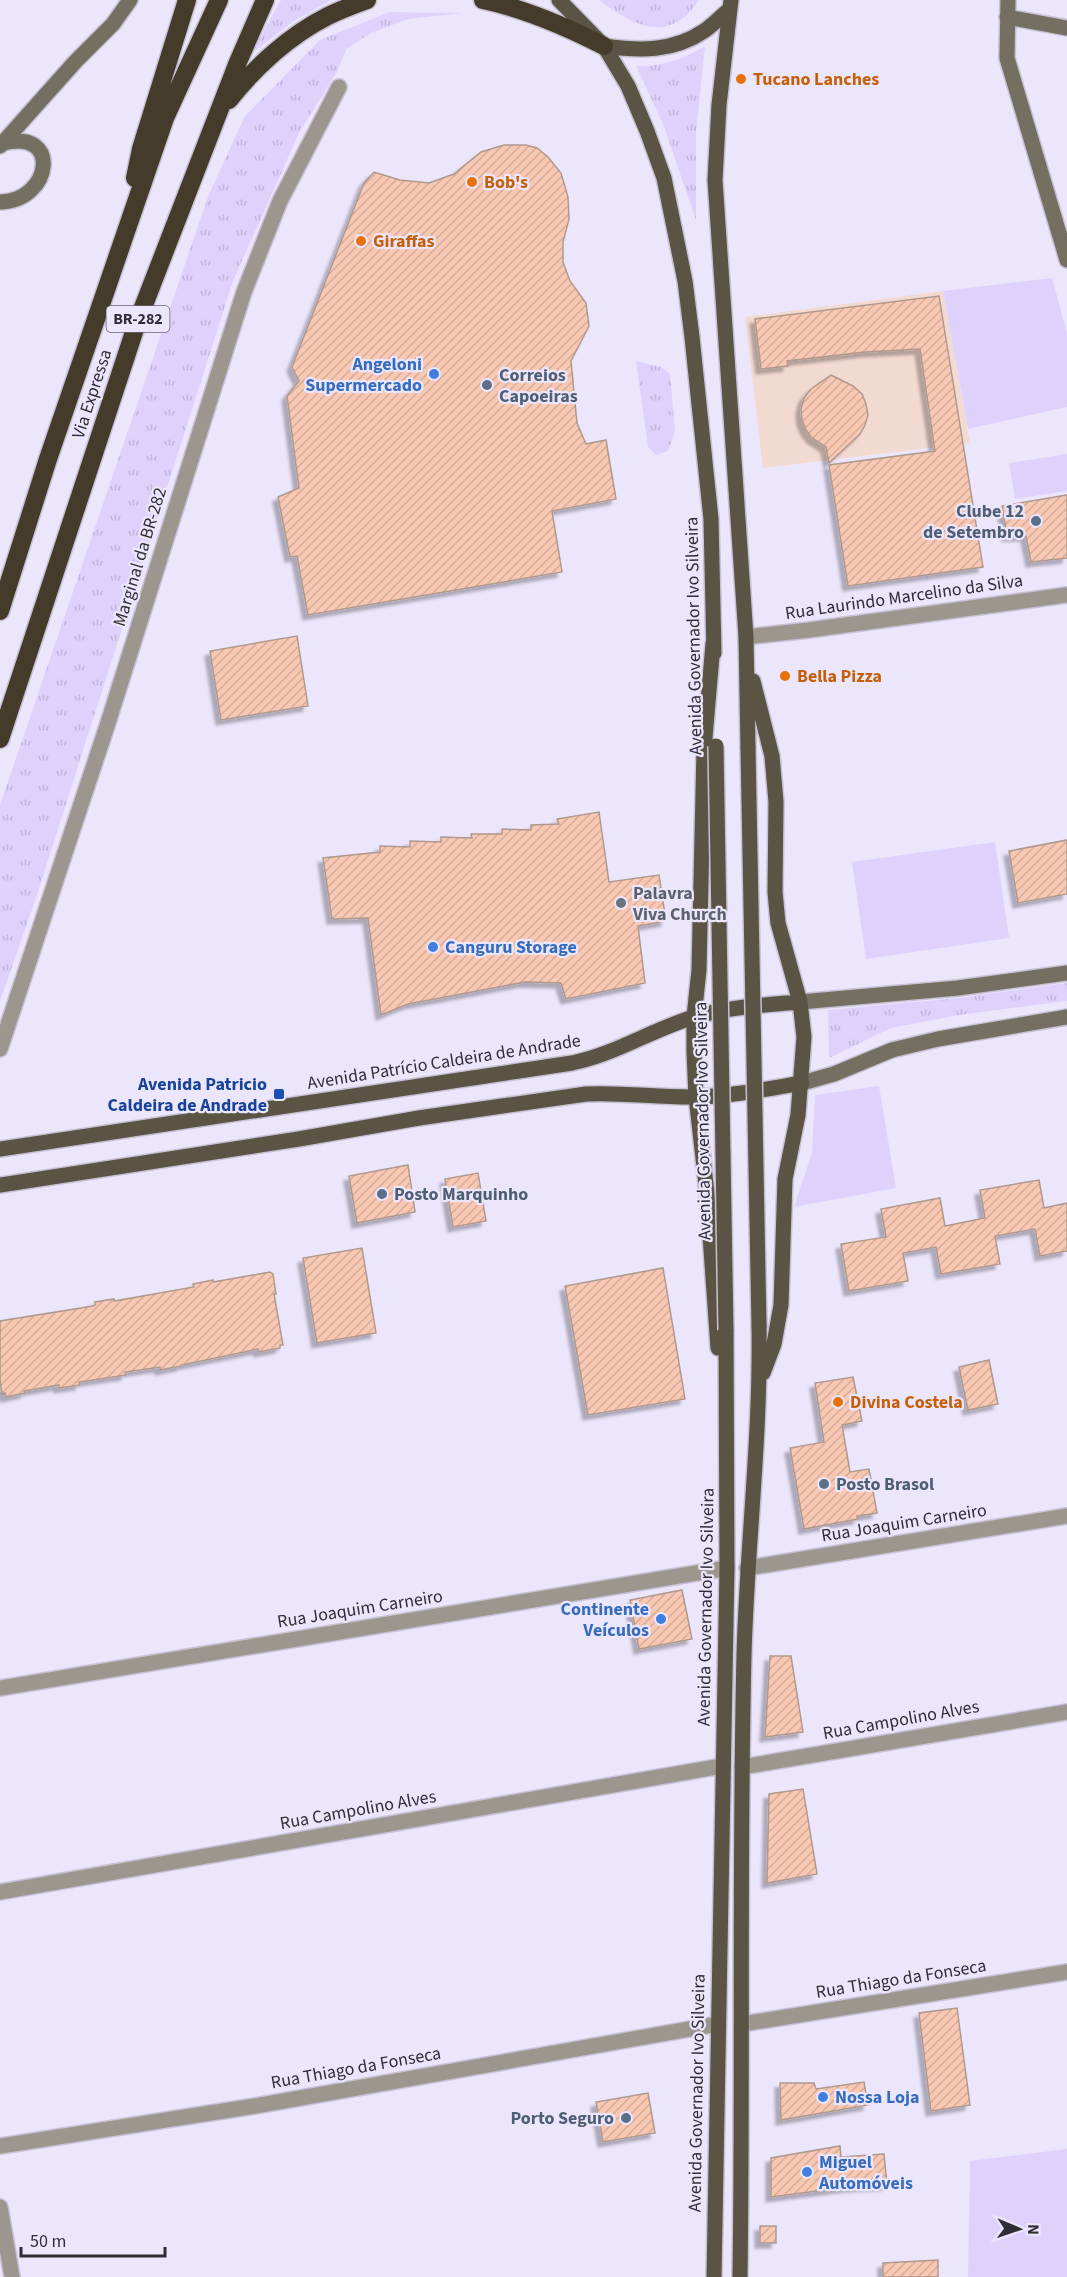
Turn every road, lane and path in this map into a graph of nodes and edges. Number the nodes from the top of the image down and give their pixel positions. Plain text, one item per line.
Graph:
1 (130, 0) edge
2 (187, 0) edge
3 (219, 0) edge
4 (265, 0) edge
5 (367, 0) edge
6 (483, 0) edge
7 (560, 0) edge
8 (1008, 0) edge
9 (730, 5) edge
10 (1007, 16) junction
11 (1067, 28) edge
12 (604, 46) junction
13 (339, 87) dead end
14 (217, 116) junction
15 (2, 145) edge
16 (0, 202) edge
17 (118, 259) junction
18 (1067, 260) edge
19 (1067, 595) edge
20 (0, 611) edge
21 (746, 637) junction
22 (714, 644) junction
23 (747, 658) junction
24 (0, 739) edge
25 (1067, 973) edge
26 (800, 1002) junction
27 (694, 1017) junction
28 (1067, 1017) edge
29 (0, 1049) edge
30 (802, 1083) junction
31 (696, 1097) junction
32 (0, 1149) edge
33 (0, 1185) edge
34 (760, 1382) junction
35 (728, 1431) junction
36 (1067, 1516) edge
37 (727, 1568) junction
38 (747, 1568) junction
39 (0, 1688) edge
40 (1067, 1712) edge
41 (722, 1766) junction
42 (742, 1767) junction
43 (0, 1892) edge
44 (1067, 1972) edge
45 (718, 2024) junction
46 (742, 2024) junction
47 (0, 2146) edge
48 (0, 2207) edge
49 (12, 2277) edge
50 (714, 2277) edge
51 (741, 2277) edge

1 - 15 main road
2 - 17 highway
3 - 17 highway, Via Expressa / BR-282
4 - 14 highway, Via Expressa / BR-282
5 - 14 highway
6 - 12 highway
7 - 12 main road, Avenida Governador Ivo Silveira
8 - 10 main road
9 - 12 main road
9 - 21 main road
10 - 11 main road
10 - 18 main road
12 - 22 main road, Avenida Governador Ivo Silveira
13 - 29 street, Marginal da BR-282
14 - 24 highway, Via Expressa / BR-282
15 - 16 main road
17 - 20 highway, Via Expressa / BR-282
19 - 21 street, Rua Laurindo Marcelino da Silva
21 - 23 main road
22 - 27 main road
22 - 35 main road, Avenida Governador Ivo Silveira, bridge
23 - 26 main road
23 - 34 main road, bridge
25 - 26 main road, Avenida Patrício Caldeira de Andrade
26 - 27 main road, Avenida Patrício Caldeira de Andrade
26 - 30 main road
27 - 31 main road
27 - 32 main road, Avenida Patrício Caldeira de Andrade
28 - 30 main road
30 - 31 main road
30 - 34 main road
31 - 33 main road
31 - 35 main road
34 - 38 main road
35 - 37 main road, Avenida Governador Ivo Silveira
36 - 38 street, Rua Joaquim Carneiro
37 - 39 street, Rua Joaquim Carneiro
37 - 41 main road, Avenida Governador Ivo Silveira
38 - 42 main road
40 - 42 street, Rua Campolino Alves
41 - 43 street, Rua Campolino Alves
41 - 45 main road, Avenida Governador Ivo Silveira
42 - 46 main road
44 - 46 street, Rua Thiago da Fonseca
45 - 47 street, Rua Thiago da Fonseca
45 - 50 main road, Avenida Governador Ivo Silveira
46 - 51 main road
48 - 49 street

